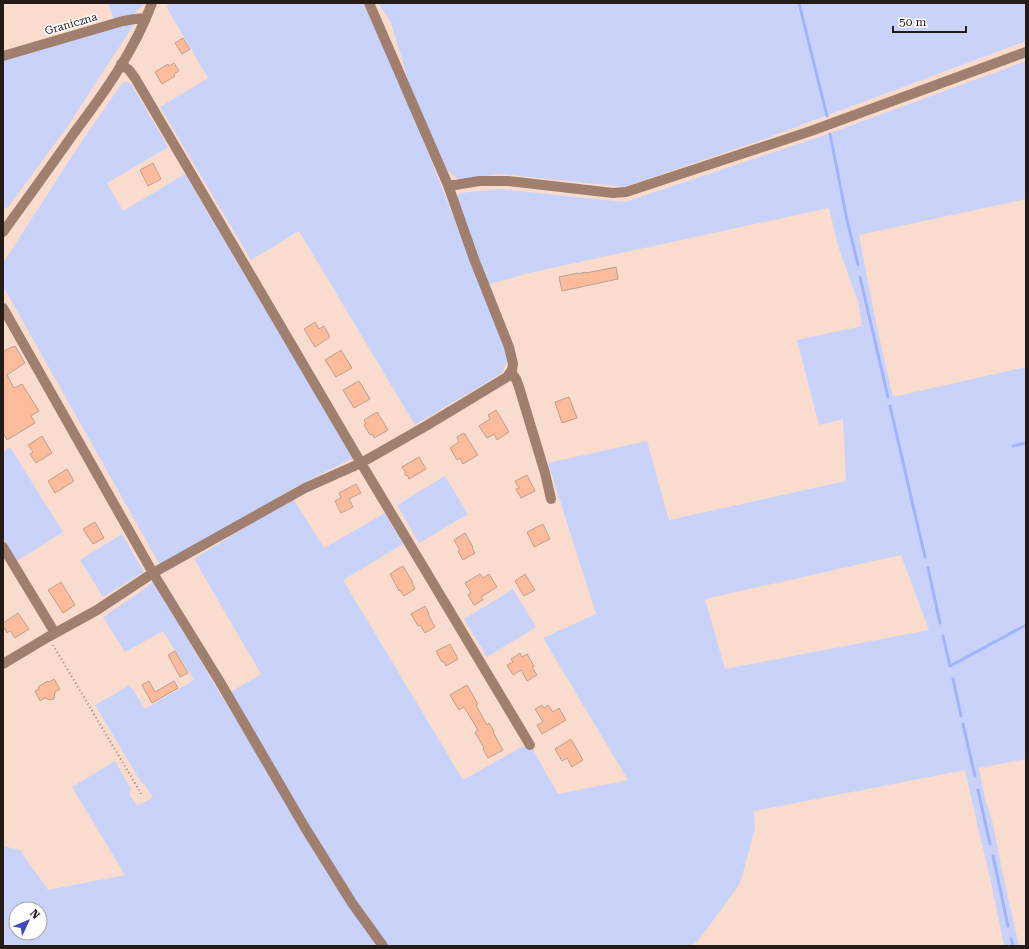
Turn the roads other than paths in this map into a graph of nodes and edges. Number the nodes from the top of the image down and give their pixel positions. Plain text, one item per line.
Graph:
1 (152, 3) edge
2 (369, 3) edge
3 (146, 18) junction
4 (1026, 52) edge
5 (3, 56) edge
6 (121, 64) junction
7 (448, 185) junction
8 (3, 232) edge
9 (3, 308) edge
10 (511, 372) junction
11 (361, 463) junction
12 (551, 499) dead end
13 (3, 547) edge
14 (153, 573) junction
15 (52, 635) junction
16 (3, 664) edge
17 (530, 745) dead end
18 (383, 946) edge

1 - 3 street
2 - 7 street
3 - 5 street, Graniczna
3 - 6 street
4 - 7 street
6 - 8 street
6 - 11 street
7 - 10 street
9 - 14 street
10 - 11 street
10 - 12 street
11 - 14 street
11 - 17 street
13 - 15 street
14 - 15 street
14 - 18 street
15 - 16 street

